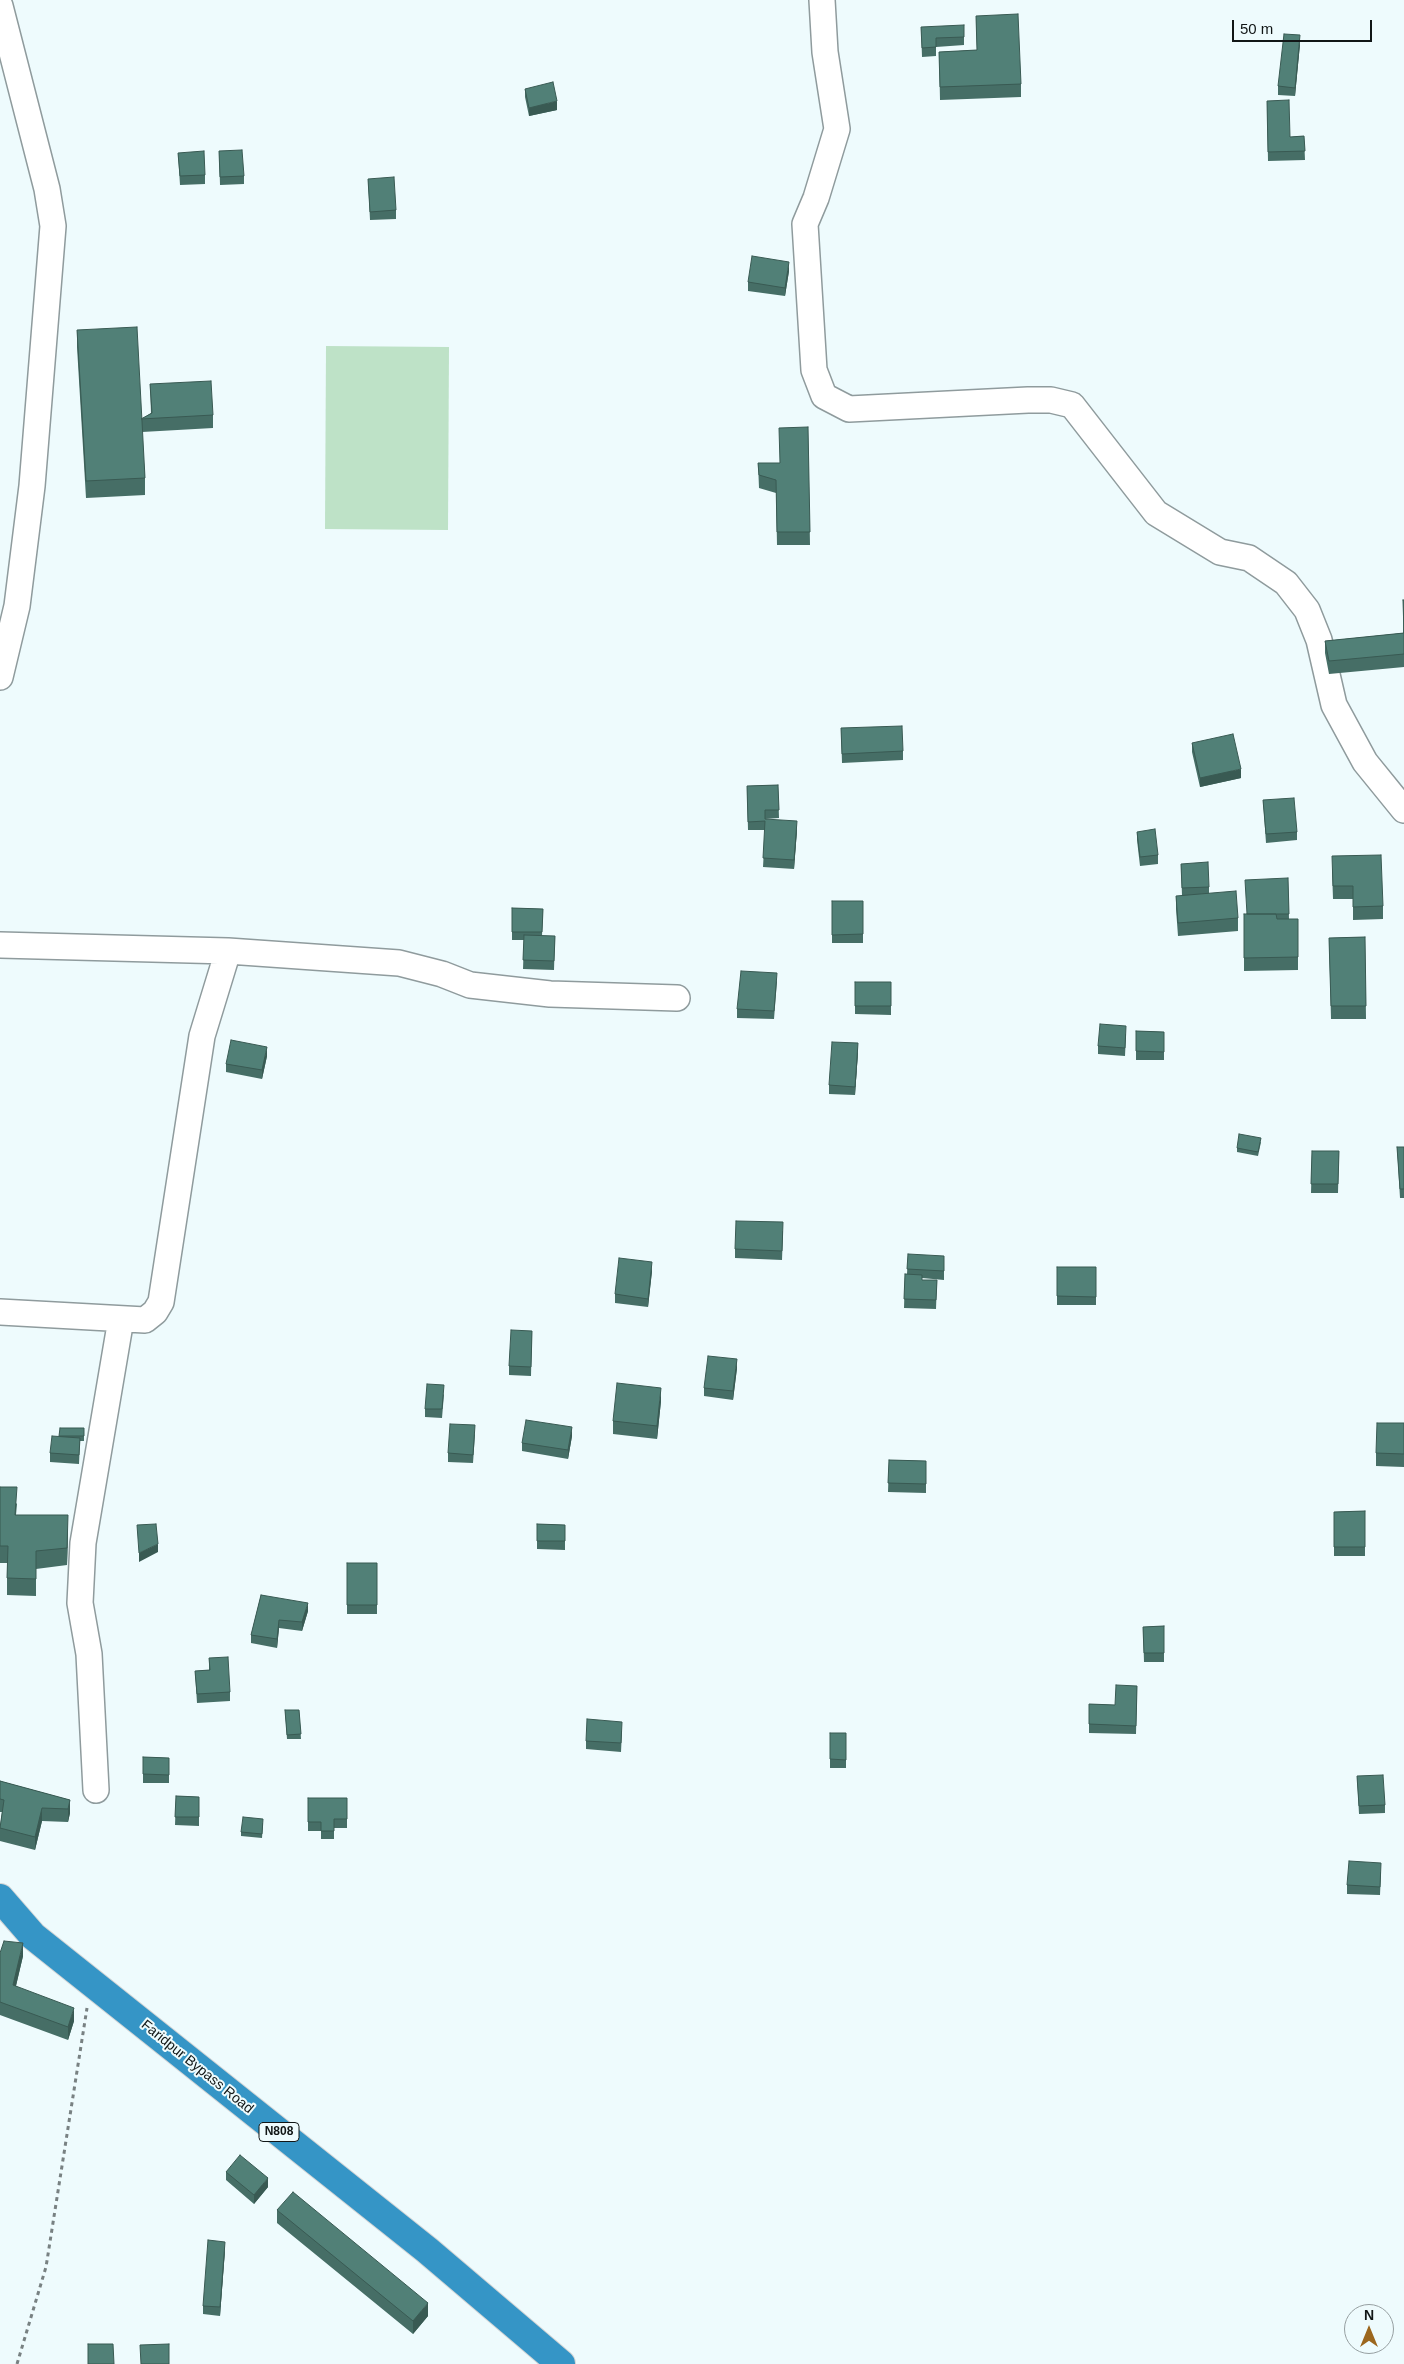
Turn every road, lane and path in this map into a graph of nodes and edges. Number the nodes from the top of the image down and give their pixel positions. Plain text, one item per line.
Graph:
1 (822, 0) edge
2 (0, 6) edge
3 (0, 677) edge
4 (1404, 810) edge
5 (0, 945) edge
6 (228, 951) junction
7 (677, 998) dead end
8 (0, 1312) edge
9 (121, 1319) junction
10 (96, 1790) dead end
11 (0, 1898) edge
12 (91, 1982) junction
13 (17, 2364) edge
14 (561, 2364) edge

1 - 4 street
2 - 3 street
5 - 6 street
6 - 7 street
6 - 9 street
8 - 9 street
9 - 10 street
11 - 12 highway, Faridpur Bypass Road / N808
12 - 13 path
12 - 14 highway, Faridpur Bypass Road / N808

